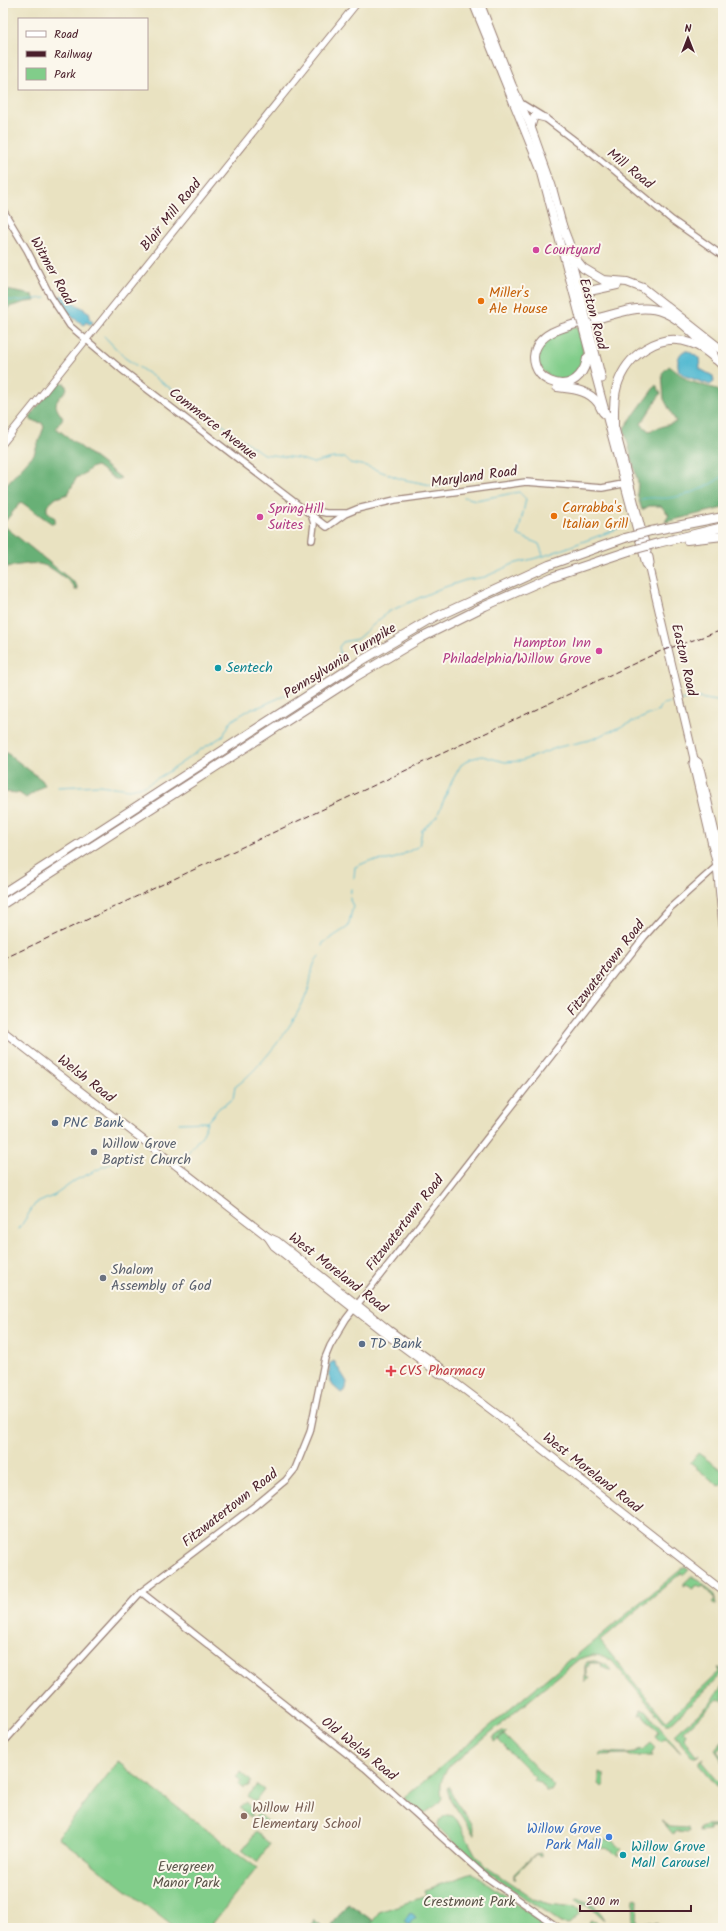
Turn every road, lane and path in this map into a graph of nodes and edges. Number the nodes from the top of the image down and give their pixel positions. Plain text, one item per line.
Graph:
1 (357, 3) edge
2 (473, 3) edge
3 (480, 3) edge
4 (516, 101) junction
5 (545, 118) junction
6 (531, 127) junction
7 (3, 210) edge
8 (561, 223) junction
9 (723, 256) edge
10 (634, 284) junction
11 (580, 293) junction
12 (677, 314) junction
13 (584, 321) junction
14 (86, 340) junction
15 (723, 351) edge
16 (590, 355) junction
17 (715, 359) junction
18 (723, 366) edge
19 (607, 415) junction
20 (614, 426) junction
21 (3, 443) edge
22 (627, 483) junction
23 (303, 508) junction
24 (350, 512) junction
25 (311, 514) junction
26 (721, 517) edge
27 (327, 527) joint
28 (723, 527) edge
29 (723, 536) edge
30 (312, 540) dead end
31 (658, 543) junction
32 (649, 568) junction
33 (721, 864) edge
34 (3, 893) edge
35 (3, 904) edge
36 (723, 926) edge
37 (3, 1031) edge
38 (154, 1148) joint
39 (355, 1306) junction
40 (723, 1591) edge
41 (140, 1592) junction
42 (3, 1743) edge
43 (559, 1928) edge

1 - 14 main road, Blair Mill Road
2 - 4 main road, Easton Road
3 - 4 main road, Easton Road
4 - 5 street, Mill Road
4 - 6 main road, Easton Road
4 - 13 main road, Easton Road
5 - 6 main road
5 - 9 street, Mill Road
6 - 8 main road, Easton Road
7 - 14 street, Witmer Road
8 - 10 highway
8 - 11 main road, Easton Road
10 - 11 highway
10 - 12 highway
11 - 13 main road, Easton Road
12 - 15 highway
12 - 19 highway
13 - 16 main road, Easton Road
13 - 20 main road, Easton Road
14 - 21 main road, Blair Mill Road
14 - 23 street, Commerce Avenue
16 - 17 highway
16 - 19 main road, Easton Road
17 - 18 highway
17 - 20 highway
19 - 22 main road, Easton Road
20 - 22 main road, Easton Road
22 - 24 street, Maryland Road
22 - 32 main road, Easton Road
22 - 32 main road, Easton Road
23 - 24 street
23 - 25 street, Commerce Avenue
24 - 27 street, Maryland Road
25 - 27 street, Commerce Avenue
25 - 30 street
26 - 34 highway, Pennsylvania Turnpike, bridge
28 - 31 highway, Pennsylvania Turnpike
29 - 31 highway
31 - 35 highway, Pennsylvania Turnpike, bridge
32 - 33 main road, Easton Road
33 - 36 main road, Easton Road
33 - 39 street, Fitzwatertown Road
37 - 38 main road, Welsh Road
38 - 39 main road, West Moreland Road
39 - 40 main road, West Moreland Road
39 - 41 street, Fitzwatertown Road
41 - 42 street, Fitzwatertown Road
41 - 43 street, Old Welsh Road

